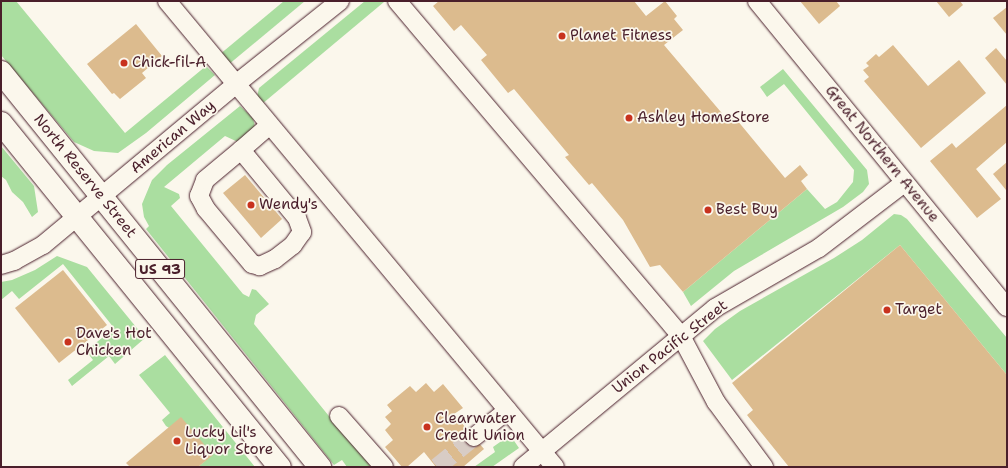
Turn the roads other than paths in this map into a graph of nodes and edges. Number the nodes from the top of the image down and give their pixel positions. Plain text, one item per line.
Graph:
1 (168, 1) edge
2 (340, 1) edge
3 (397, 1) edge
4 (757, 1) edge
5 (1, 72) edge
6 (236, 84) junction
7 (1, 123) edge
8 (270, 125) junction
9 (241, 150) junction
10 (904, 183) junction
11 (101, 196) junction
12 (76, 218) junction
13 (1, 265) edge
14 (1007, 307) edge
15 (681, 336) junction
16 (508, 410) junction
17 (339, 416) dead end
18 (474, 437) tunnel mouth
19 (542, 451) junction
20 (280, 467) edge
21 (320, 467) edge
22 (384, 467) edge
23 (523, 467) edge
24 (555, 467) edge
25 (764, 467) edge

1 - 6 street
2 - 6 street, American Way
3 - 15 street
4 - 10 street, Great Northern Avenue
5 - 11 highway, North Reserve Street / US 93
6 - 8 street
6 - 11 street, American Way
7 - 12 highway, US 93
8 - 9 street
8 - 16 street
9 - 9 street
10 - 14 street, Great Northern Avenue
10 - 15 street, Union Pacific Street
11 - 12 street, American Way
11 - 21 highway, North Reserve Street / US 93
12 - 13 street, American Way
12 - 20 highway, US 93
15 - 19 street, Union Pacific Street
15 - 25 street
16 - 18 street
16 - 19 street
17 - 22 street
19 - 23 street, Union Pacific Street
19 - 24 street

